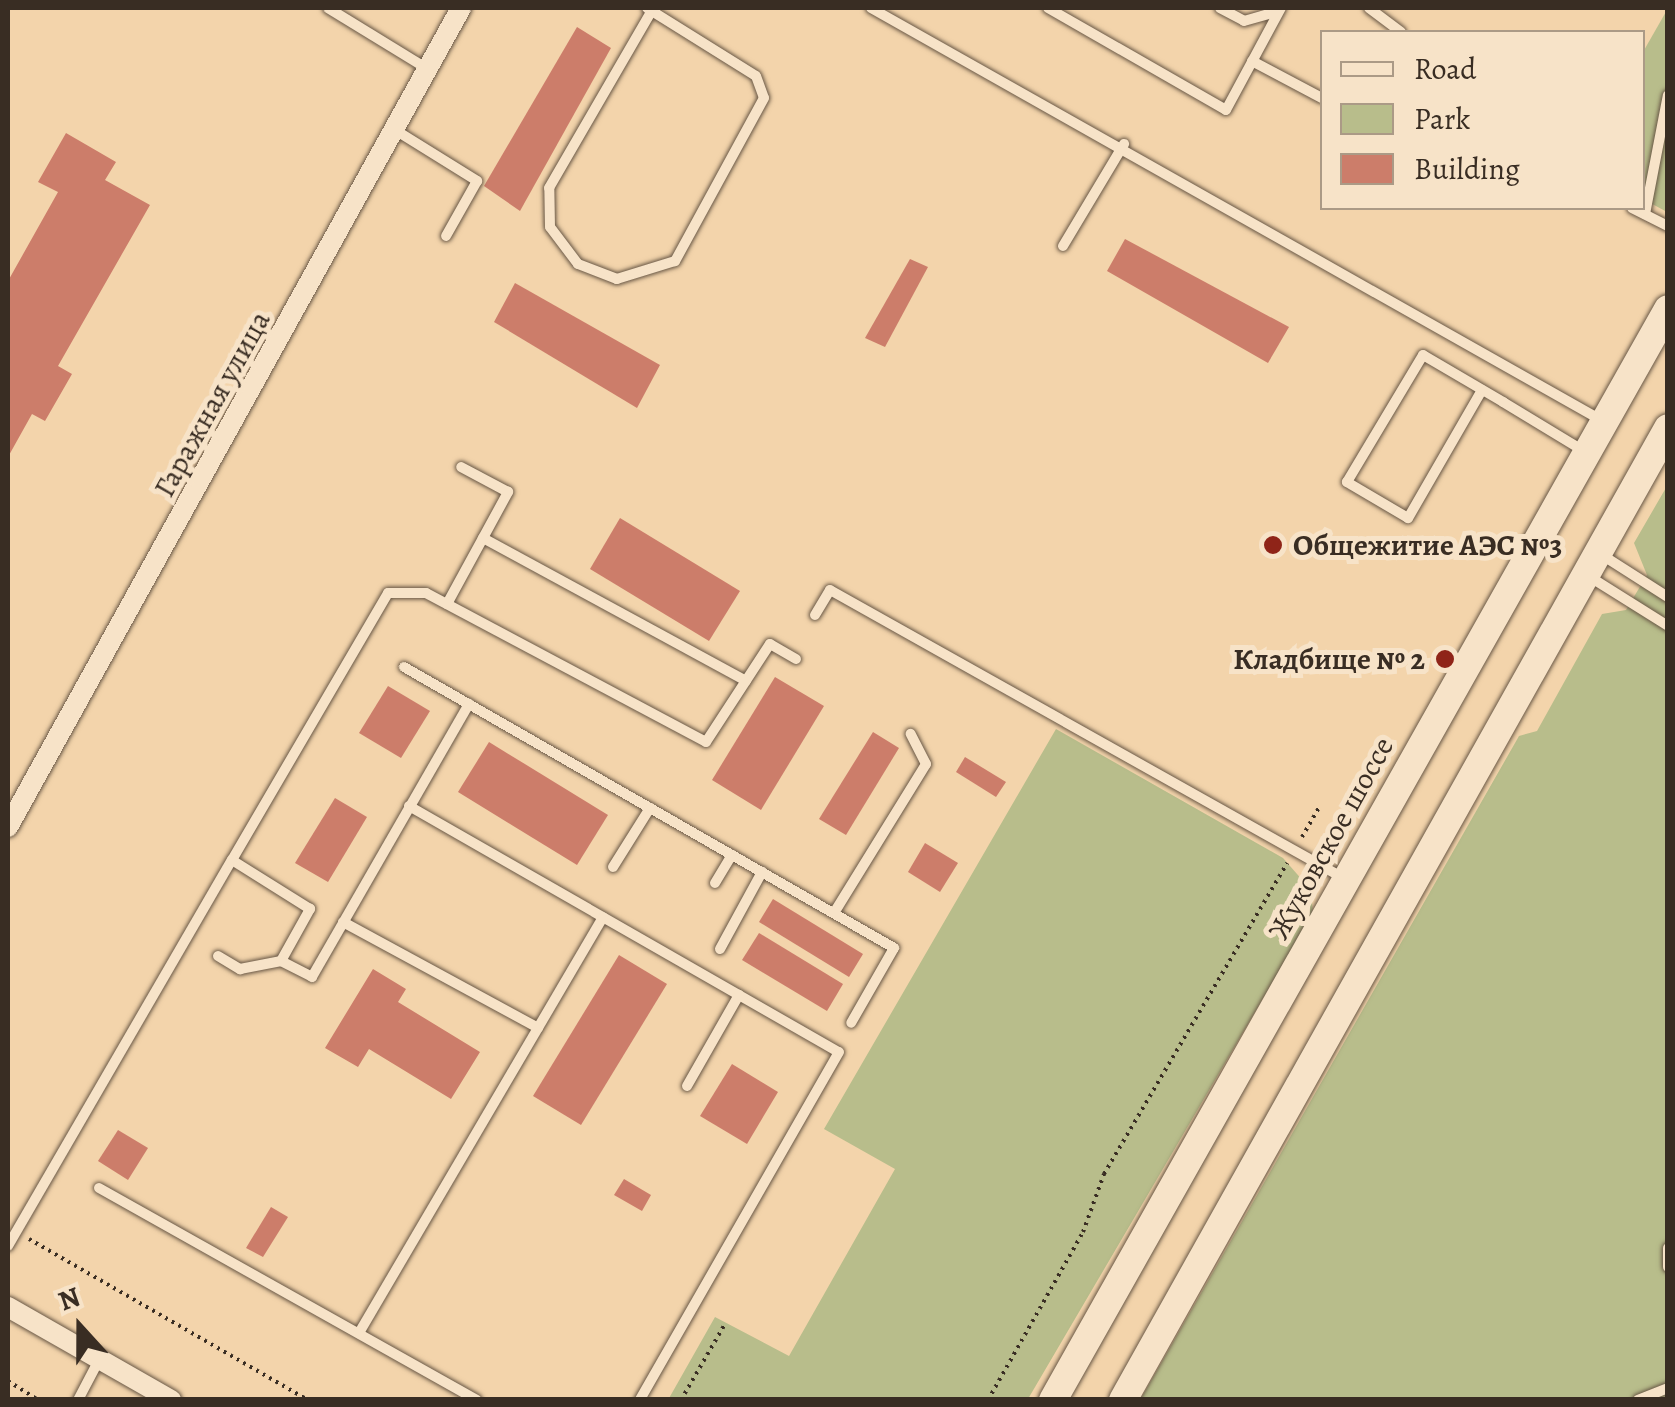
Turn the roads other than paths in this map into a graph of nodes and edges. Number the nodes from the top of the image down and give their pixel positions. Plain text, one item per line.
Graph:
1 (328, 8) edge
2 (461, 8) edge
3 (871, 8) edge
4 (1048, 8) edge
5 (1220, 8) edge
6 (1369, 8) edge
7 (649, 9) edge
8 (1280, 9) edge
9 (1398, 30) edge
10 (1252, 61) junction
11 (430, 70) junction
12 (1668, 95) edge
13 (1320, 97) edge
14 (400, 133) junction
15 (1124, 144) junction
16 (1636, 210) edge
17 (1645, 214) junction
18 (1668, 226) edge
19 (446, 236) dead end
20 (1063, 246) dead end
21 (1668, 309) edge
22 (1482, 390) dead end
23 (1602, 420) junction
24 (1668, 428) edge
25 (1584, 452) junction
26 (461, 467) dead end
27 (483, 538) junction
28 (1596, 566) junction
29 (1668, 597) edge
30 (447, 604) junction
31 (815, 615) dead end
32 (1668, 626) edge
33 (796, 659) dead end
34 (404, 666) dead end
35 (746, 681) junction
36 (469, 704) junction
37 (911, 734) dead end
38 (410, 806) junction
39 (650, 808) junction
40 (8, 827) edge
41 (732, 855) junction
42 (232, 860) junction
43 (613, 867) dead end
44 (762, 872) junction
45 (1345, 879) junction
46 (715, 884) dead end
47 (834, 913) junction
48 (604, 917) junction
49 (342, 922) junction
50 (720, 949) dead end
51 (218, 956) dead end
52 (281, 961) junction
53 (739, 995) junction
54 (851, 1023) dead end
55 (538, 1028) junction
56 (687, 1086) dead end
57 (99, 1188) dead end
58 (8, 1246) edge
59 (1668, 1248) edge
60 (1668, 1266) edge
61 (8, 1307) edge
62 (358, 1333) junction
63 (100, 1359) junction
64 (1668, 1388) edge
65 (78, 1400) edge
66 (172, 1400) edge
67 (477, 1400) edge
68 (640, 1400) edge
69 (1053, 1400) edge
70 (1123, 1400) edge
71 (1638, 1400) edge

1 - 11 lane
2 - 11 street, Гаражная улица
3 - 15 lane
4 - 10 lane
5 - 8 lane
6 - 9 lane
7 - 7 lane
8 - 10 lane
10 - 13 lane
11 - 14 street, Гаражная улица
12 - 17 lane
14 - 19 lane
14 - 40 street, Гаражная улица
15 - 20 lane
15 - 23 lane
16 - 17 lane
17 - 18 lane
21 - 23 main road, Жуковское шоссе
22 - 25 lane
23 - 25 main road, Жуковское шоссе
24 - 28 main road
25 - 45 main road, Жуковское шоссе
26 - 27 lane
27 - 30 lane
27 - 35 lane
28 - 29 lane
28 - 32 lane
28 - 70 main road
30 - 35 lane
30 - 42 lane
31 - 45 lane
33 - 35 lane
34 - 36 lane
36 - 38 lane
36 - 39 lane
37 - 47 lane
38 - 48 lane
38 - 49 lane
39 - 41 lane
39 - 43 lane
41 - 44 lane
41 - 46 lane
42 - 52 lane
42 - 58 lane
44 - 47 lane
44 - 50 lane
45 - 69 main road, Жуковское шоссе
47 - 54 lane
48 - 53 lane
48 - 55 lane
49 - 52 lane
49 - 55 lane
51 - 52 lane
53 - 56 lane
53 - 68 lane
55 - 62 lane
57 - 62 lane
59 - 60 lane
61 - 63 street
62 - 67 lane
63 - 65 lane
63 - 66 street
64 - 71 lane

